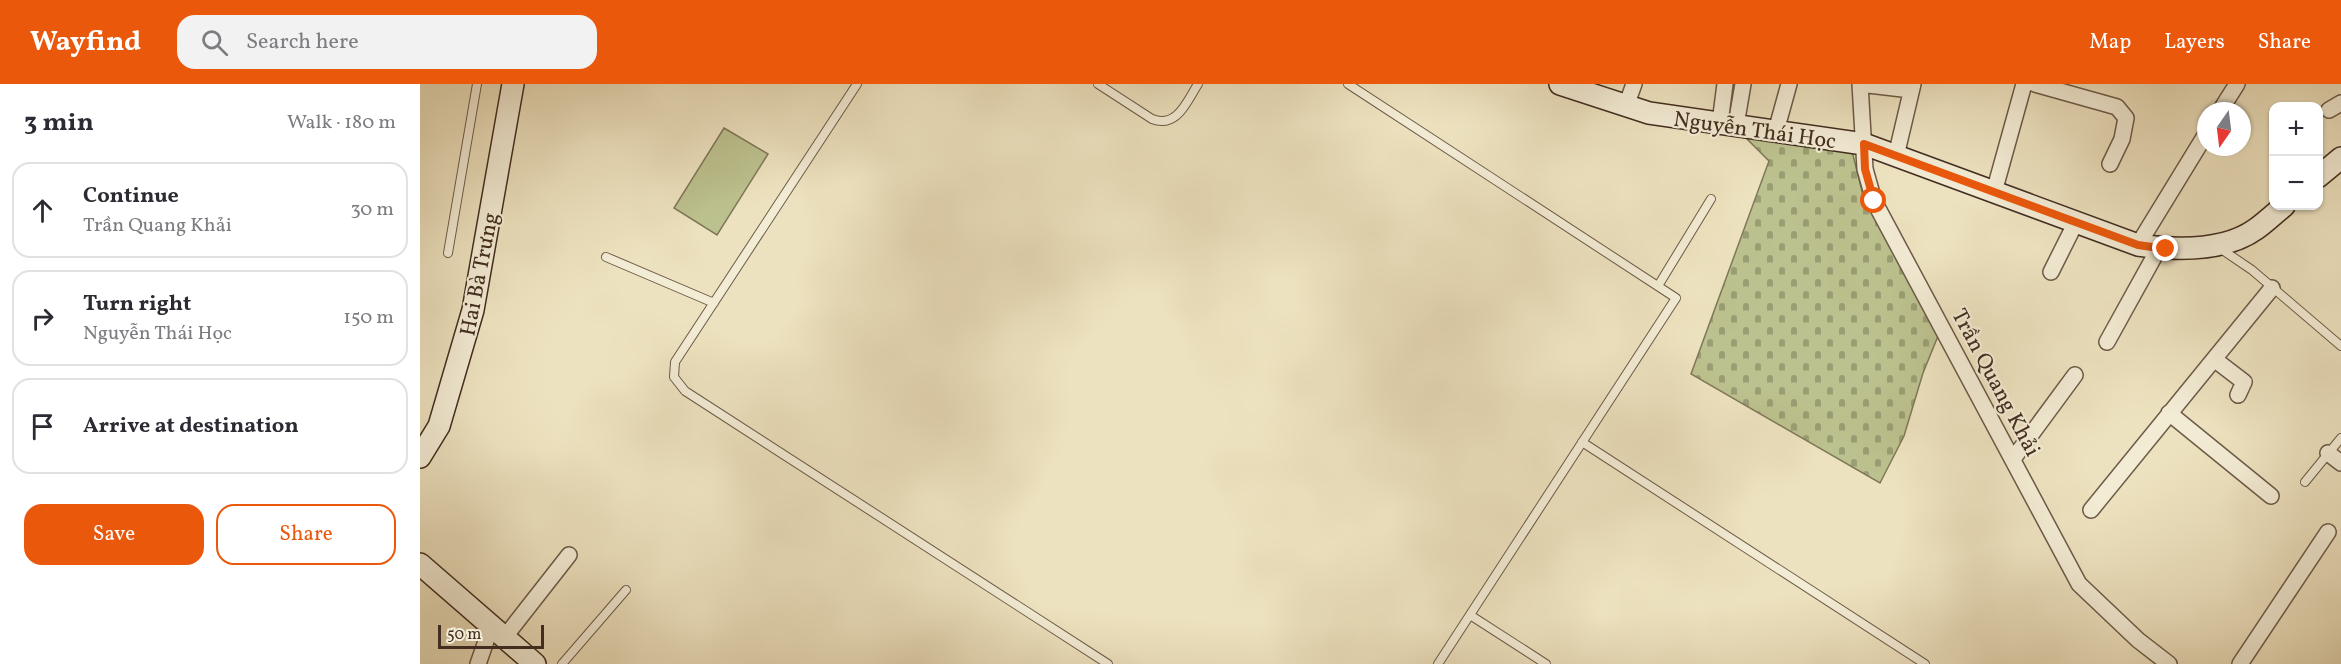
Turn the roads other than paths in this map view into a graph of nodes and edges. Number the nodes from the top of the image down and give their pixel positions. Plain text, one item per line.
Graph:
1 (477, 84) edge
2 (513, 84) edge
3 (857, 84) edge
4 (1098, 84) edge
5 (1198, 84) edge
6 (1348, 84) edge
7 (1560, 84) edge
8 (1634, 84) edge
9 (1725, 84) edge
10 (1743, 84) edge
11 (1789, 84) edge
12 (1860, 84) edge
13 (2024, 84) edge
14 (2035, 84) edge
15 (2236, 84) edge
16 (1912, 87) edge
17 (2225, 102) edge
18 (1626, 106) junction
19 (1728, 124) junction
20 (1776, 130) junction
21 (1864, 144) junction
22 (2197, 152) edge
23 (1896, 156) junction
24 (2341, 158) edge
25 (2110, 164) dead end
26 (2323, 174) edge
27 (1994, 192) junction
28 (1711, 199) dead end
29 (2279, 210) edge
30 (2076, 222) junction
31 (2214, 244) junction
32 (2149, 246) junction
33 (448, 253) dead end
34 (606, 257) dead end
35 (2051, 272) dead end
36 (1658, 286) junction
37 (2272, 288) junction
38 (714, 303) junction
39 (2107, 342) dead end
40 (2341, 346) edge
41 (2214, 359) junction
42 (2075, 375) dead end
43 (2238, 395) dead end
44 (2169, 413) junction
45 (2341, 438) edge
46 (1582, 442) junction
47 (2328, 453) junction
48 (420, 457) edge
49 (2013, 459) junction
50 (2341, 463) edge
51 (2305, 482) dead end
52 (2271, 496) dead end
53 (2091, 510) dead end
54 (2328, 532) dead end
55 (569, 555) dead end
56 (421, 566) edge
57 (626, 590) dead end
58 (1470, 615) junction
59 (497, 632) junction
60 (478, 664) edge
61 (535, 664) edge
62 (562, 664) edge
63 (1108, 664) edge
64 (1438, 664) edge
65 (1546, 664) edge
66 (1925, 664) edge
67 (2169, 664) edge
68 (2240, 664) edge

1 - 33 lane
2 - 48 street, Hai Bà Trưng
3 - 38 lane
4 - 5 lane
6 - 36 lane
7 - 18 street, Nguyễn Thái Học
8 - 18 street
9 - 19 street
10 - 19 street
11 - 20 street
12 - 16 street
12 - 21 street, Trần Quang Khải
13 - 27 street
14 - 25 street
15 - 17 street
16 - 23 street
18 - 19 street, Nguyễn Thái Học
19 - 20 street, Nguyễn Thái Học
20 - 21 street, Nguyễn Thái Học
21 - 23 street, Nguyễn Thái Học
21 - 49 street, Trần Quang Khải
22 - 32 street
23 - 27 street, Nguyễn Thái Học
24 - 26 street
27 - 30 street, Nguyễn Thái Học
28 - 36 lane
29 - 31 street, Nguyễn Thái Học
30 - 32 street, Nguyễn Thái Học
30 - 35 street
31 - 32 street, Nguyễn Thái Học
31 - 37 lane
32 - 39 street
34 - 38 lane
36 - 46 lane
37 - 40 lane
37 - 41 street
38 - 63 lane
41 - 43 street
41 - 44 street
42 - 49 street
44 - 52 street
44 - 53 street
45 - 47 lane
46 - 58 lane
46 - 66 lane
47 - 50 street
47 - 51 lane
49 - 67 street, Trần Quang Khải
54 - 68 street
55 - 59 street
56 - 59 street
57 - 62 lane
58 - 64 lane
58 - 65 lane
59 - 60 street
59 - 61 street

